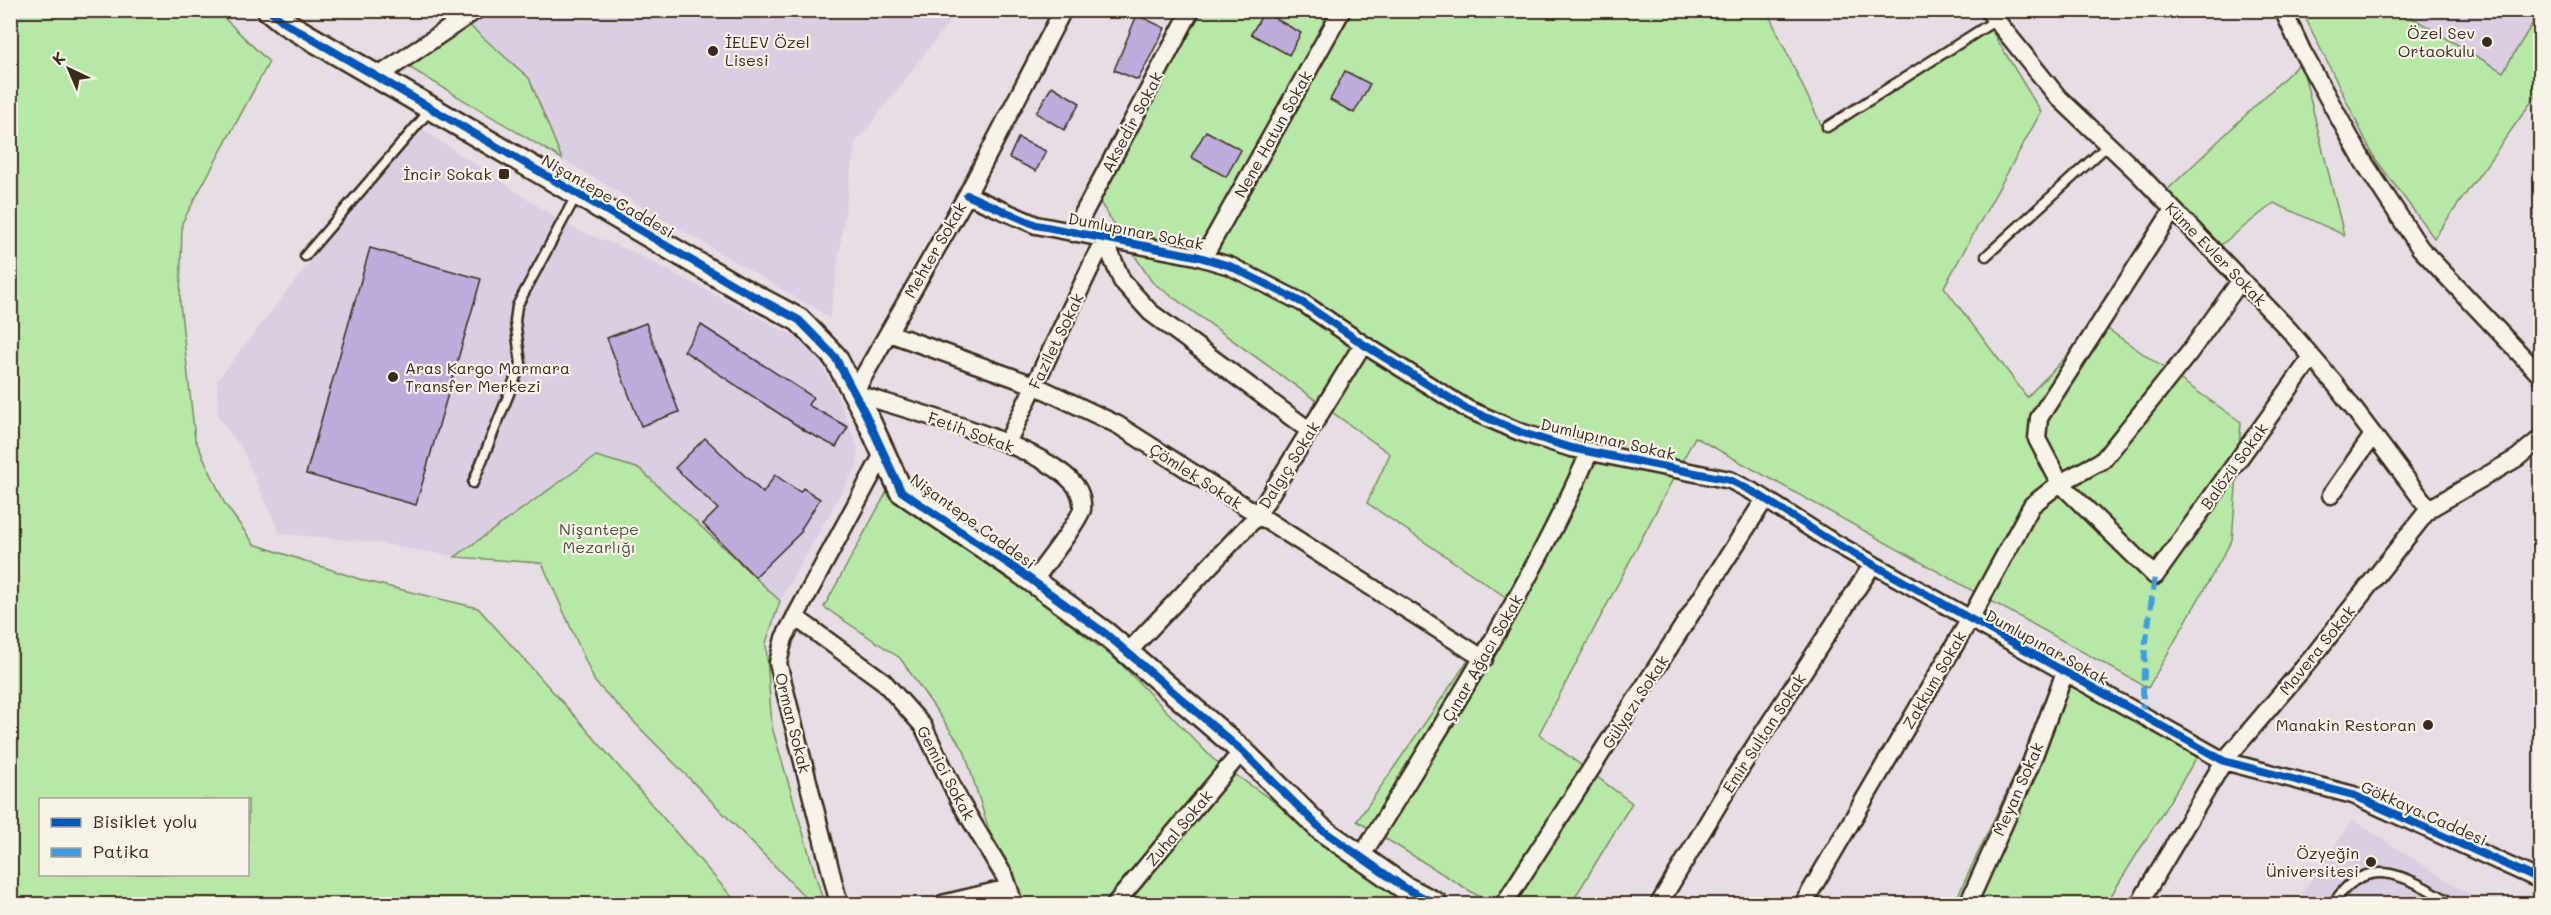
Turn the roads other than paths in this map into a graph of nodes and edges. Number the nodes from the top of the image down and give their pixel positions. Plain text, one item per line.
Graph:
1 (269, 10) edge
2 (476, 10) edge
3 (1063, 10) edge
4 (1191, 10) edge
5 (1342, 10) edge
6 (2283, 10) edge
7 (1992, 15) edge
8 (376, 76) junction
9 (431, 108) junction
10 (1827, 127) dead end
11 (2108, 145) junction
12 (577, 194) junction
13 (967, 195) junction
14 (2173, 210) junction
15 (1073, 232) junction
16 (1104, 239) junction
17 (305, 255) dead end
18 (1986, 256) dead end
19 (1203, 258) junction
20 (2241, 280) junction
21 (889, 333) junction
22 (1364, 344) junction
23 (2312, 357) junction
24 (2541, 375) edge
25 (1034, 385) junction
26 (854, 393) junction
27 (1310, 431) junction
28 (2373, 435) junction
29 (2541, 439) edge
30 (1007, 442) junction
31 (1590, 451) junction
32 (883, 454) junction
33 (473, 483) dead end
34 (2060, 483) junction
35 (2331, 495) dead end
36 (1765, 500) junction
37 (2429, 509) junction
38 (1257, 516) junction
39 (1873, 564) junction
40 (1033, 581) junction
41 (795, 617) junction
42 (1970, 619) junction
43 (1127, 653) junction
44 (1484, 659) junction
45 (2065, 672) junction
46 (1242, 751) junction
47 (2224, 761) junction
48 (1361, 857) junction
49 (2541, 880) edge
50 (1009, 888) junction
51 (839, 904) edge
52 (942, 904) edge
53 (1014, 904) edge
54 (1115, 904) edge
55 (1436, 904) edge
56 (1504, 904) edge
57 (1659, 904) edge
58 (1803, 904) edge
59 (1968, 904) edge
60 (2139, 904) edge
61 (2333, 904) edge
62 (2454, 904) edge

1 - 8 street, Nişantepe Caddesi
2 - 8 street
3 - 13 street, Mehter Sokak
4 - 15 street, Aksedir Sokak
5 - 19 street, Nene Hatun Sokak
6 - 24 street
7 - 10 lane
7 - 11 street, Küme Evler Sokak
8 - 9 street, Nişantepe Caddesi
9 - 12 street, Nişantepe Caddesi
9 - 17 lane
11 - 14 street, Küme Evler Sokak
11 - 18 lane
12 - 26 street, Nişantepe Caddesi
12 - 33 lane
13 - 15 street, Dumlupınar Sokak
13 - 21 street, Mehter Sokak
14 - 20 street, Küme Evler Sokak
14 - 34 street
15 - 16 street, Dumlupınar Sokak
16 - 19 street, Dumlupınar Sokak
16 - 25 street, Fazilet Sokak
16 - 27 street
19 - 22 street, Dumlupınar Sokak
20 - 23 street, Küme Evler Sokak
20 - 34 street, Zakkum Sokak
21 - 25 street, Çömlek Sokak
21 - 26 street, Mehter Sokak
22 - 27 street, Dalgıç Sokak
22 - 31 street, Dumlupınar Sokak
23 - 28 street, Küme Evler Sokak
23 - 34 street, Balözü Sokak
25 - 30 street, Fazilet Sokak
25 - 38 street, Çömlek Sokak
26 - 30 street, Fetih Sokak
26 - 32 street, Nişantepe Caddesi
27 - 38 street, Dalgıç Sokak
28 - 35 street
28 - 37 street, Küme Evler Sokak
29 - 37 street, Mavera Sokak
30 - 40 street, Fetih Sokak
31 - 36 street, Dumlupınar Sokak
31 - 44 street, Çınar Ağacı Sokak
32 - 40 street, Nişantepe Caddesi
32 - 41 street, Orman Sokak
34 - 42 street, Zakkum Sokak
36 - 39 street, Dumlupınar Sokak
36 - 56 street, Gülyazı Sokak
37 - 47 street, Mavera Sokak
38 - 43 street, Dalgıç Sokak
38 - 44 street, Çömlek Sokak
39 - 42 street, Dumlupınar Sokak
39 - 57 street, Emir Sultan Sokak
40 - 43 street, Nişantepe Caddesi
41 - 50 street, Gemici Sokak
41 - 51 street, Orman Sokak
42 - 45 street, Dumlupınar Sokak
42 - 58 street, Zakkum Sokak
43 - 46 street, Nişantepe Caddesi
44 - 48 street, Çınar Ağacı Sokak
45 - 47 street, Dumlupınar Sokak
45 - 59 street, Meyan Sokak
46 - 48 street, Nişantepe Caddesi
46 - 54 street, Zuhal Sokak
47 - 49 street, Gökkaya Caddesi
47 - 60 street, Mavera Sokak
48 - 55 street, Nişantepe Caddesi
50 - 52 street
50 - 53 street, Gemici Sokak
61 - 62 lane

